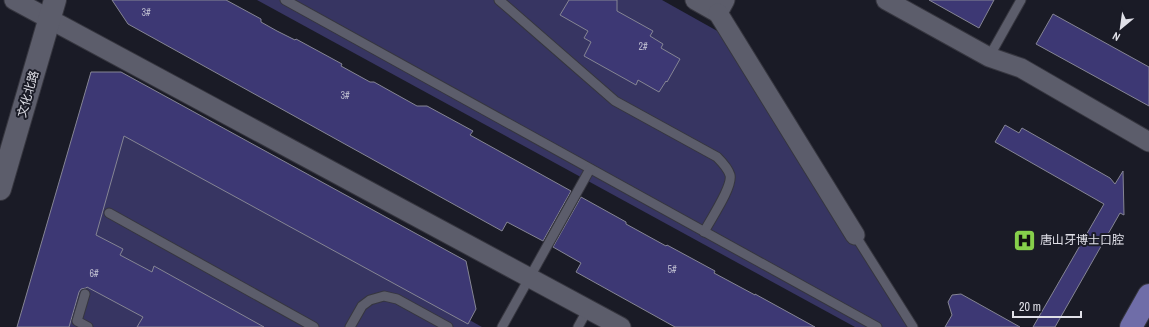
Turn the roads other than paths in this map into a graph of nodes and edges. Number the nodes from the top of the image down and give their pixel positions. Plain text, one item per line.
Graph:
1 (14, 0) edge
2 (285, 0) edge
3 (499, 0) edge
4 (695, 0) edge
5 (886, 0) edge
6 (1021, 0) edge
7 (721, 6) edge
8 (52, 9) edge
9 (989, 57) junction
10 (1149, 142) edge
11 (590, 169) junction
12 (0, 189) edge
13 (108, 213) dead end
14 (704, 232) junction
15 (855, 235) joint
16 (530, 278) junction
17 (85, 294) dead end
18 (1149, 295) edge
19 (588, 309) junction
20 (88, 327) edge
21 (314, 327) edge
22 (350, 327) edge
23 (448, 327) edge
24 (502, 327) edge
25 (578, 327) edge
26 (621, 327) edge
27 (877, 327) edge
28 (913, 327) edge
29 (1131, 327) edge

1 - 8 street
2 - 11 lane
3 - 14 lane
4 - 7 street
5 - 9 street
6 - 9 lane
7 - 15 street
8 - 12 street, 文化北路
8 - 16 street
9 - 10 street
11 - 14 lane
11 - 16 lane
13 - 21 lane
14 - 27 lane
15 - 28 lane
16 - 19 street
16 - 24 lane
17 - 20 lane
18 - 29 main road
19 - 25 lane
19 - 26 street
22 - 23 lane

